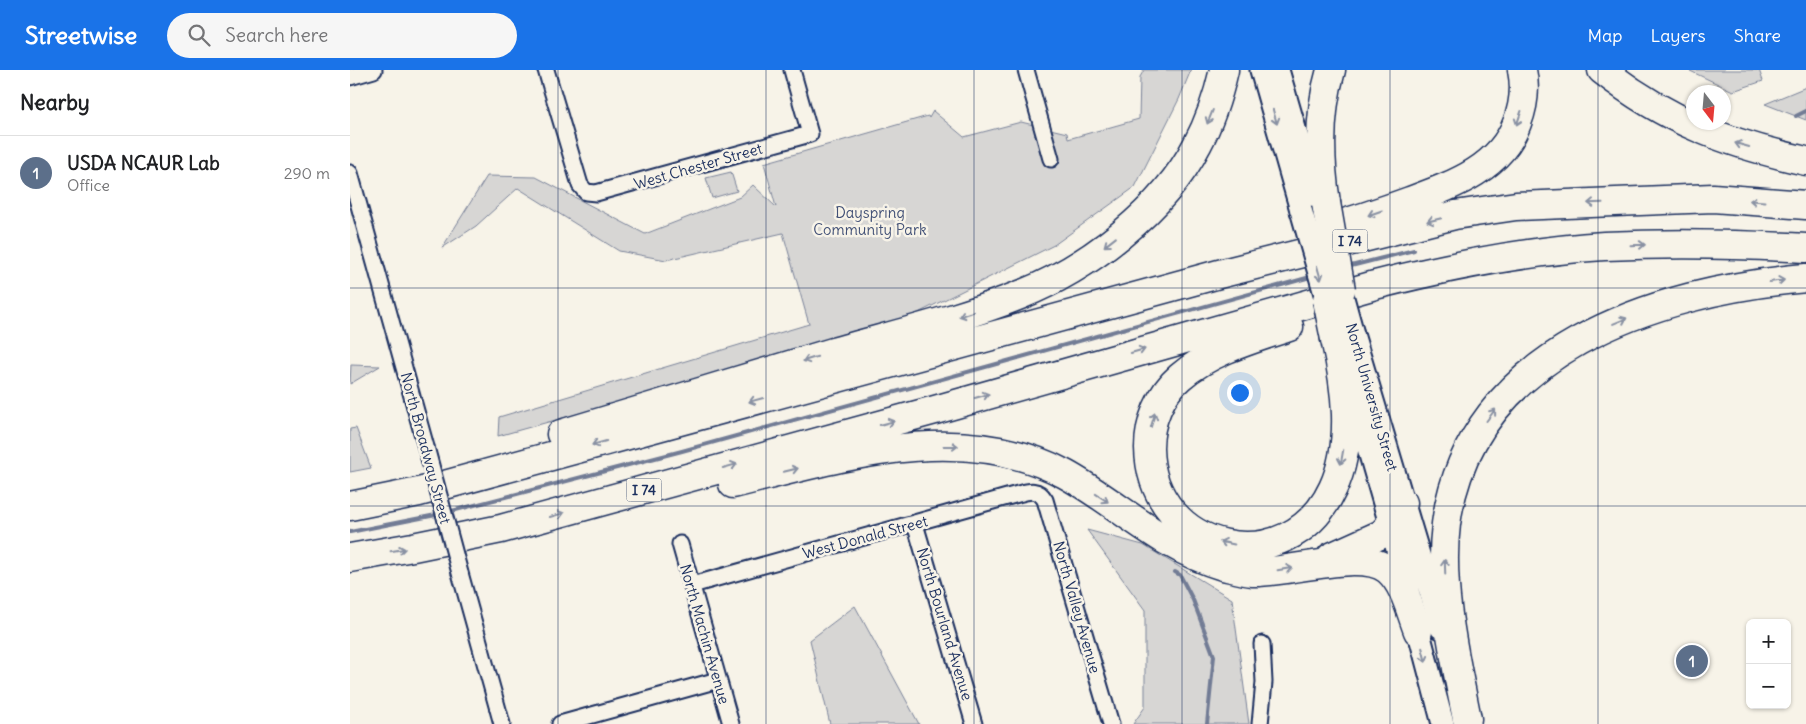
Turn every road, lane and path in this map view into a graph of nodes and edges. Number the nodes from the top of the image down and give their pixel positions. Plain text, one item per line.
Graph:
1 (374, 70) edge
2 (546, 70) edge
3 (792, 70) edge
4 (1026, 70) edge
5 (1224, 70) edge
6 (1261, 70) edge
7 (1278, 70) edge
8 (1331, 70) edge
9 (1522, 70) edge
10 (1602, 70) edge
11 (350, 77) edge
12 (1051, 159) dead end
13 (1806, 161) edge
14 (350, 172) edge
15 (1806, 205) edge
16 (1315, 206) junction
17 (1604, 246) junction
18 (1806, 248) edge
19 (1806, 278) edge
20 (1342, 337) junction
21 (904, 360) junction
22 (1038, 492) joint
23 (623, 497) junction
24 (350, 502) edge
25 (350, 506) edge
26 (1397, 514) junction
27 (915, 524) junction
28 (680, 544) dead end
29 (350, 558) edge
30 (1324, 562) junction
31 (692, 585) junction
32 (1418, 631) junction
33 (1262, 644) dead end
34 (718, 680) junction
35 (1460, 722) edge
36 (502, 724) edge
37 (560, 724) edge
38 (731, 724) edge
39 (974, 724) edge
40 (1111, 724) edge
41 (1260, 724) edge

1 - 11 street
2 - 3 street, West Chester Street
4 - 12 street
5 -> 24 highway
6 -> 16 main road
7 - 16 main road
8 - 16 highway
9 -> 21 highway
13 -> 10 highway
14 - 36 street, North Broadway Street, bridge
15 -> 21 highway, I 74
16 - 20 highway, bridge
17 -> 18 highway, I 74
20 -> 17 highway
23 -> 17 highway, I 74
35 -> 19 highway
20 - 26 main road, North University Street
21 -> 25 highway, I 74
22 - 27 street, West Donald Street
22 - 40 street, North Valley Avenue
29 -> 23 highway, I 74
23 -> 30 highway
26 - 30 highway
26 - 32 main road, North University Street
26 - 35 main road, North University Street
27 - 31 street, West Donald Street
27 - 39 street, North Bourland Avenue
28 - 31 street, North Machin Avenue
30 - 32 highway
31 - 34 street, North Machin Avenue
32 -> 35 main road, North University Street
33 - 41 street
34 - 37 street
34 - 38 street, North Machin Avenue

